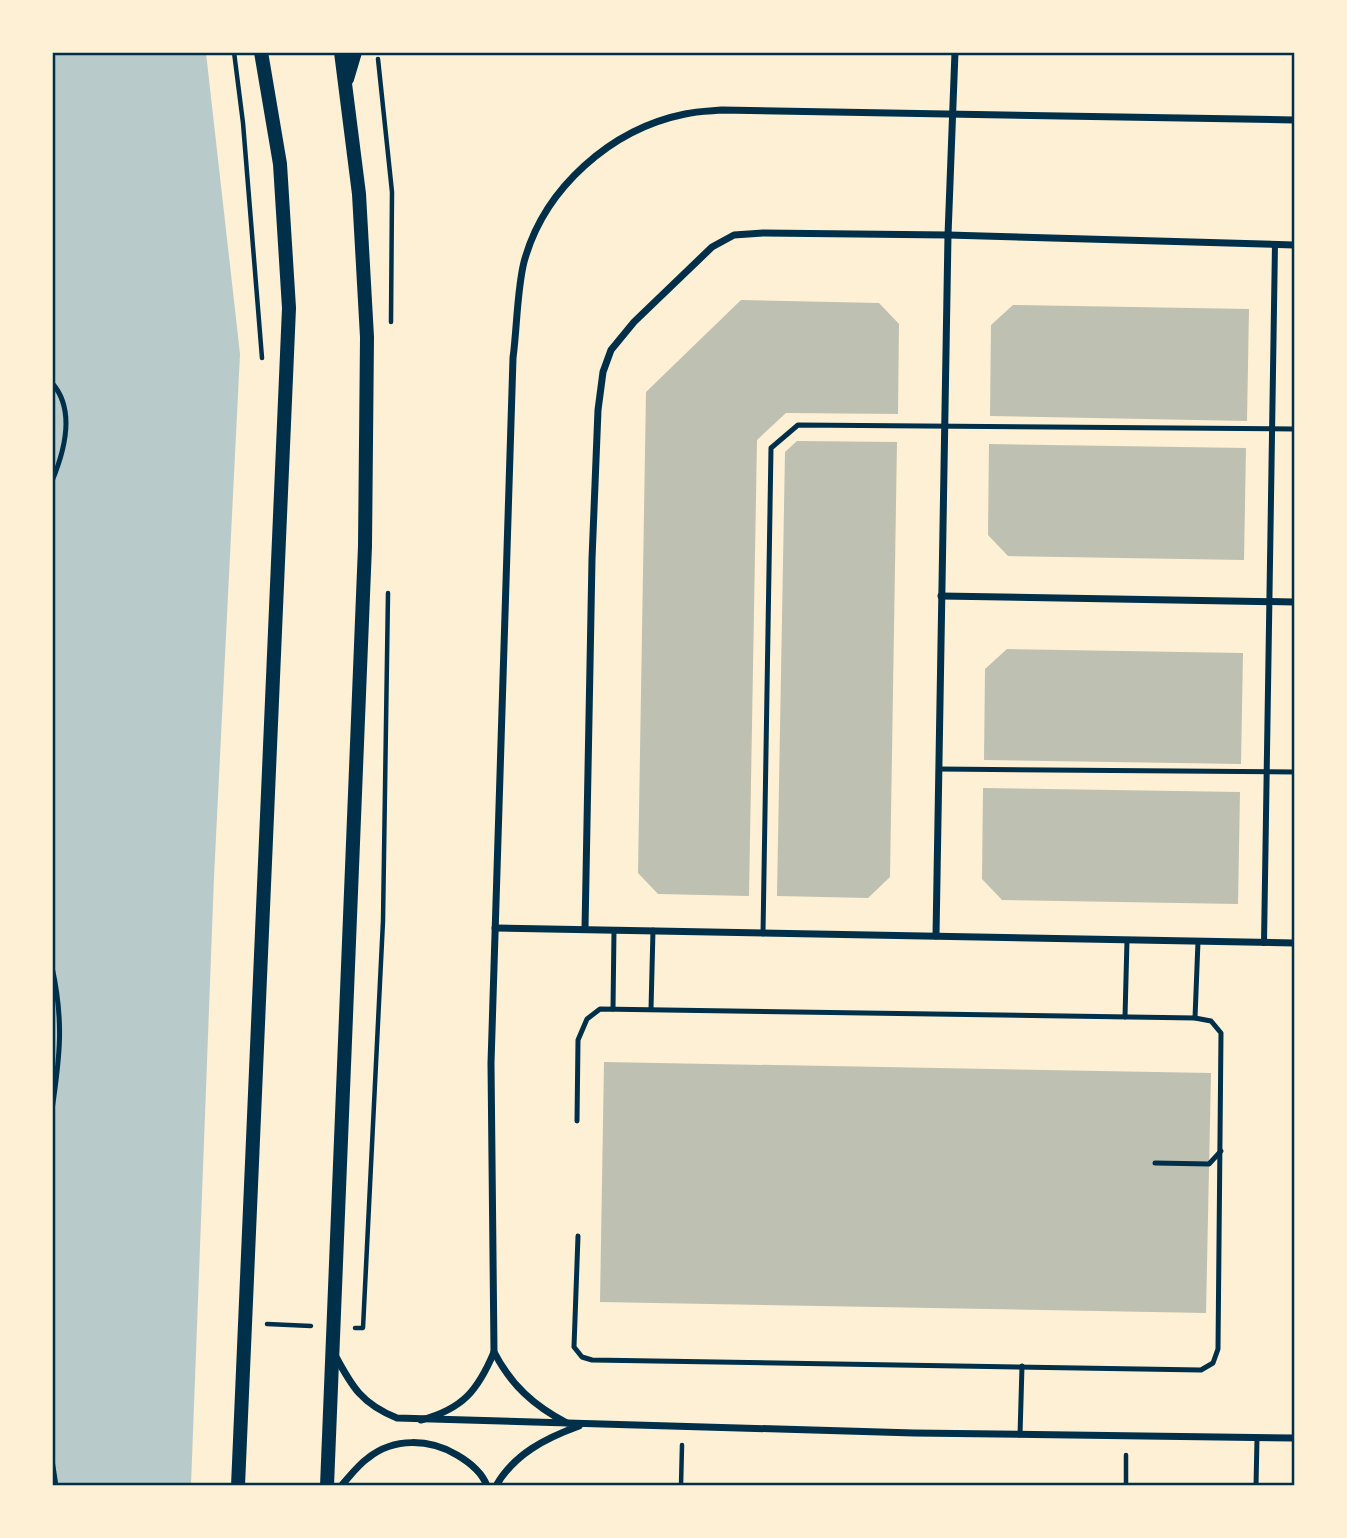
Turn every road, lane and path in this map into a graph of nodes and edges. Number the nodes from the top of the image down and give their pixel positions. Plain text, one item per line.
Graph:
1 (234, 52) edge
2 (261, 52) edge
3 (341, 52) edge
4 (355, 52) edge
5 (955, 52) edge
6 (346, 83) junction
7 (954, 114) junction
8 (1294, 120) edge
9 (948, 235) junction
10 (1275, 244) junction
11 (1294, 245) edge
12 (263, 366) dead end
13 (52, 383) edge
14 (944, 425) junction
15 (1272, 429) junction
16 (1294, 429) edge
17 (52, 481) edge
18 (941, 596) junction
19 (1269, 602) junction
20 (1294, 602) edge
21 (939, 769) junction
22 (1266, 771) junction
23 (1294, 772) edge
24 (495, 928) junction
25 (585, 929) junction
26 (614, 930) junction
27 (653, 930) junction
28 (763, 934) junction
29 (936, 936) junction
30 (1128, 940) junction
31 (1198, 942) junction
32 (1264, 943) junction
33 (1294, 943) edge
34 (52, 967) edge
35 (613, 1009) junction
36 (651, 1009) junction
37 (1125, 1017) junction
38 (1195, 1018) junction
39 (52, 1110) edge
40 (577, 1121) dead end
41 (1221, 1151) junction
42 (1155, 1163) dead end
43 (578, 1236) dead end
44 (245, 1323) junction
45 (335, 1328) junction
46 (363, 1328) dead end
47 (494, 1352) junction
48 (334, 1355) junction
49 (1022, 1366) junction
50 (421, 1420) junction
51 (568, 1424) junction
52 (584, 1424) junction
53 (682, 1427) junction
54 (1020, 1435) junction
55 (1126, 1437) junction
56 (1257, 1438) junction
57 (1294, 1438) edge
58 (52, 1460) edge
59 (56, 1486) edge
60 (238, 1486) edge
61 (327, 1486) edge
62 (341, 1486) edge
63 (487, 1486) edge
64 (496, 1486) edge
65 (681, 1486) edge
66 (1126, 1486) edge
67 (1256, 1486) edge

1 - 12 path
2 - 44 main road
3 - 6 main road
4 - 6 main road
5 - 7 street
6 - 45 main road
7 - 8 street
7 - 9 street
7 - 24 street
9 - 10 street
9 - 14 street
9 - 25 street
10 - 11 street
10 - 15 street
13 - 17 lane
14 - 15 lane
14 - 18 street
14 - 28 lane
15 - 16 lane
15 - 19 street
18 - 19 street
18 - 21 street
19 - 20 street
19 - 22 street
21 - 22 lane
21 - 29 street
22 - 23 lane
22 - 32 street
24 - 25 street
24 - 47 street
25 - 26 street
26 - 27 street
26 - 35 lane
27 - 28 street
27 - 36 lane
28 - 29 street
29 - 30 street
30 - 31 street
30 - 37 lane
31 - 32 street
31 - 38 lane
32 - 33 street
34 - 39 lane
35 - 36 lane
35 - 40 lane
36 - 37 lane
37 - 38 lane
38 - 41 lane
41 - 42 lane
41 - 49 lane
43 - 49 lane
44 - 45 path
44 - 60 main road
45 - 46 path
45 - 48 main road
47 - 50 street
47 - 51 street
48 - 50 street
48 - 61 main road
49 - 54 lane
50 - 51 street
51 - 52 street
52 - 53 street
52 - 64 street
53 - 54 street
53 - 65 path
54 - 55 street
55 - 56 street
55 - 66 path
56 - 57 street
56 - 67 lane
58 - 59 lane
62 - 63 street

